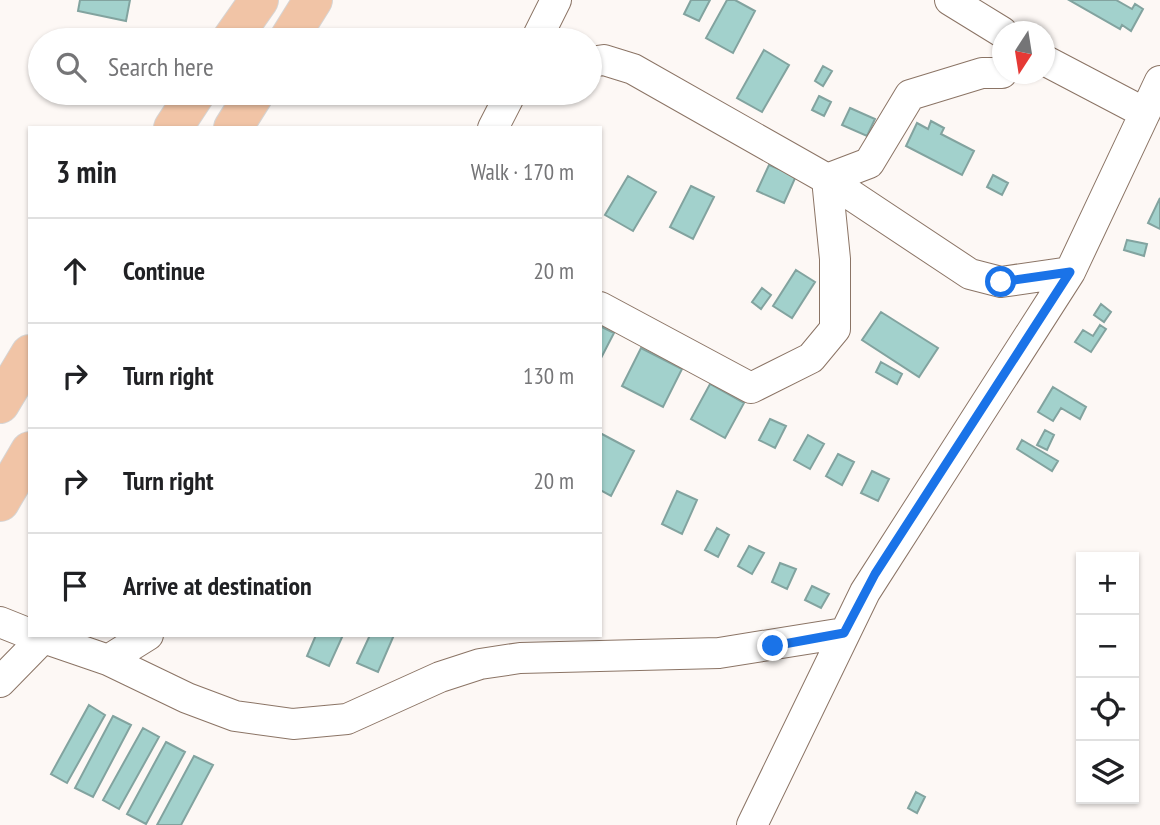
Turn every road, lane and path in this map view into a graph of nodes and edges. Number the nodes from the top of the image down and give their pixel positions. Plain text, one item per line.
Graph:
1 (259, 0) edge
2 (313, 0) edge
3 (556, 0) edge
4 (950, 0) edge
5 (992, 25) edge
6 (239, 28) edge
7 (296, 28) edge
8 (542, 28) edge
9 (602, 60) edge
10 (1055, 70) edge
11 (992, 73) edge
12 (1160, 81) edge
13 (188, 105) edge
14 (247, 105) edge
15 (505, 105) edge
16 (1146, 113) junction
17 (174, 126) edge
18 (234, 126) edge
19 (494, 126) edge
20 (827, 179) junction
21 (1070, 272) junction
22 (602, 308) edge
23 (28, 357) edge
24 (0, 404) edge
25 (28, 455) edge
26 (0, 502) edge
27 (0, 622) edge
28 (28, 632) edge
29 (844, 633) junction
30 (34, 637) edge
31 (42, 637) edge
32 (145, 637) edge
33 (108, 660) junction
34 (0, 682) edge
35 (752, 825) edge

1 - 6 highway
2 - 7 highway
3 - 8 street
4 - 5 street
9 - 20 street
10 - 16 street
11 - 20 street
12 - 16 street
13 - 17 highway
14 - 18 highway
15 - 19 street
16 - 21 street
20 - 21 street
20 - 22 street
21 - 29 street
23 - 24 highway
25 - 26 highway
27 - 28 street
29 - 33 street
29 - 35 street
30 - 34 street
31 - 33 street
32 - 33 street

